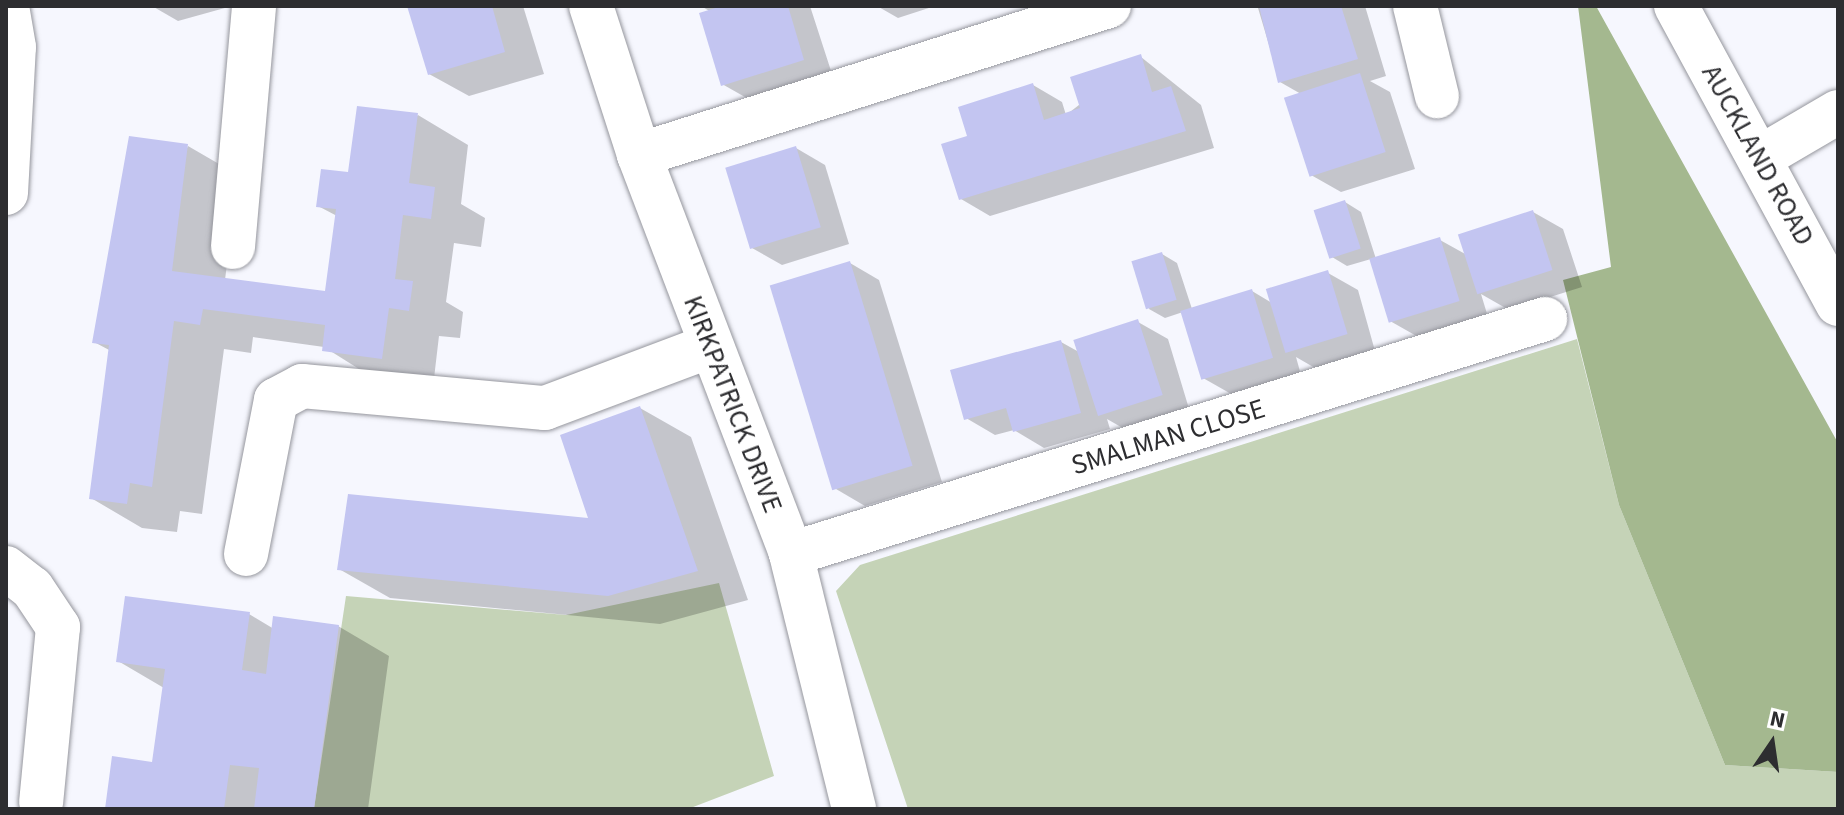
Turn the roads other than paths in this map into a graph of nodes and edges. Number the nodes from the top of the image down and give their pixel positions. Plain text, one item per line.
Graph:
1 (7, 6) edge
2 (254, 6) edge
3 (591, 6) edge
4 (1109, 6) edge
5 (1676, 6) edge
6 (1416, 9) edge
7 (1437, 96) dead end
8 (1836, 119) edge
9 (639, 155) junction
10 (1761, 157) junction
11 (6, 193) edge
12 (233, 247) dead end
13 (1838, 304) edge
14 (1545, 319) dead end
15 (710, 346) junction
16 (246, 554) dead end
17 (791, 554) junction
18 (6, 568) edge
19 (41, 802) dead end
20 (854, 809) edge

1 - 11 street
2 - 12 street
3 - 9 street, KIRKPATRICK DRIVE
4 - 9 street
5 - 10 street, AUCKLAND ROAD
6 - 7 street
8 - 10 street
9 - 15 street, KIRKPATRICK DRIVE
10 - 13 street, AUCKLAND ROAD
14 - 17 street, SMALMAN CLOSE
15 - 16 street
15 - 17 street, KIRKPATRICK DRIVE
17 - 20 street, KIRKPATRICK DRIVE
18 - 19 street

